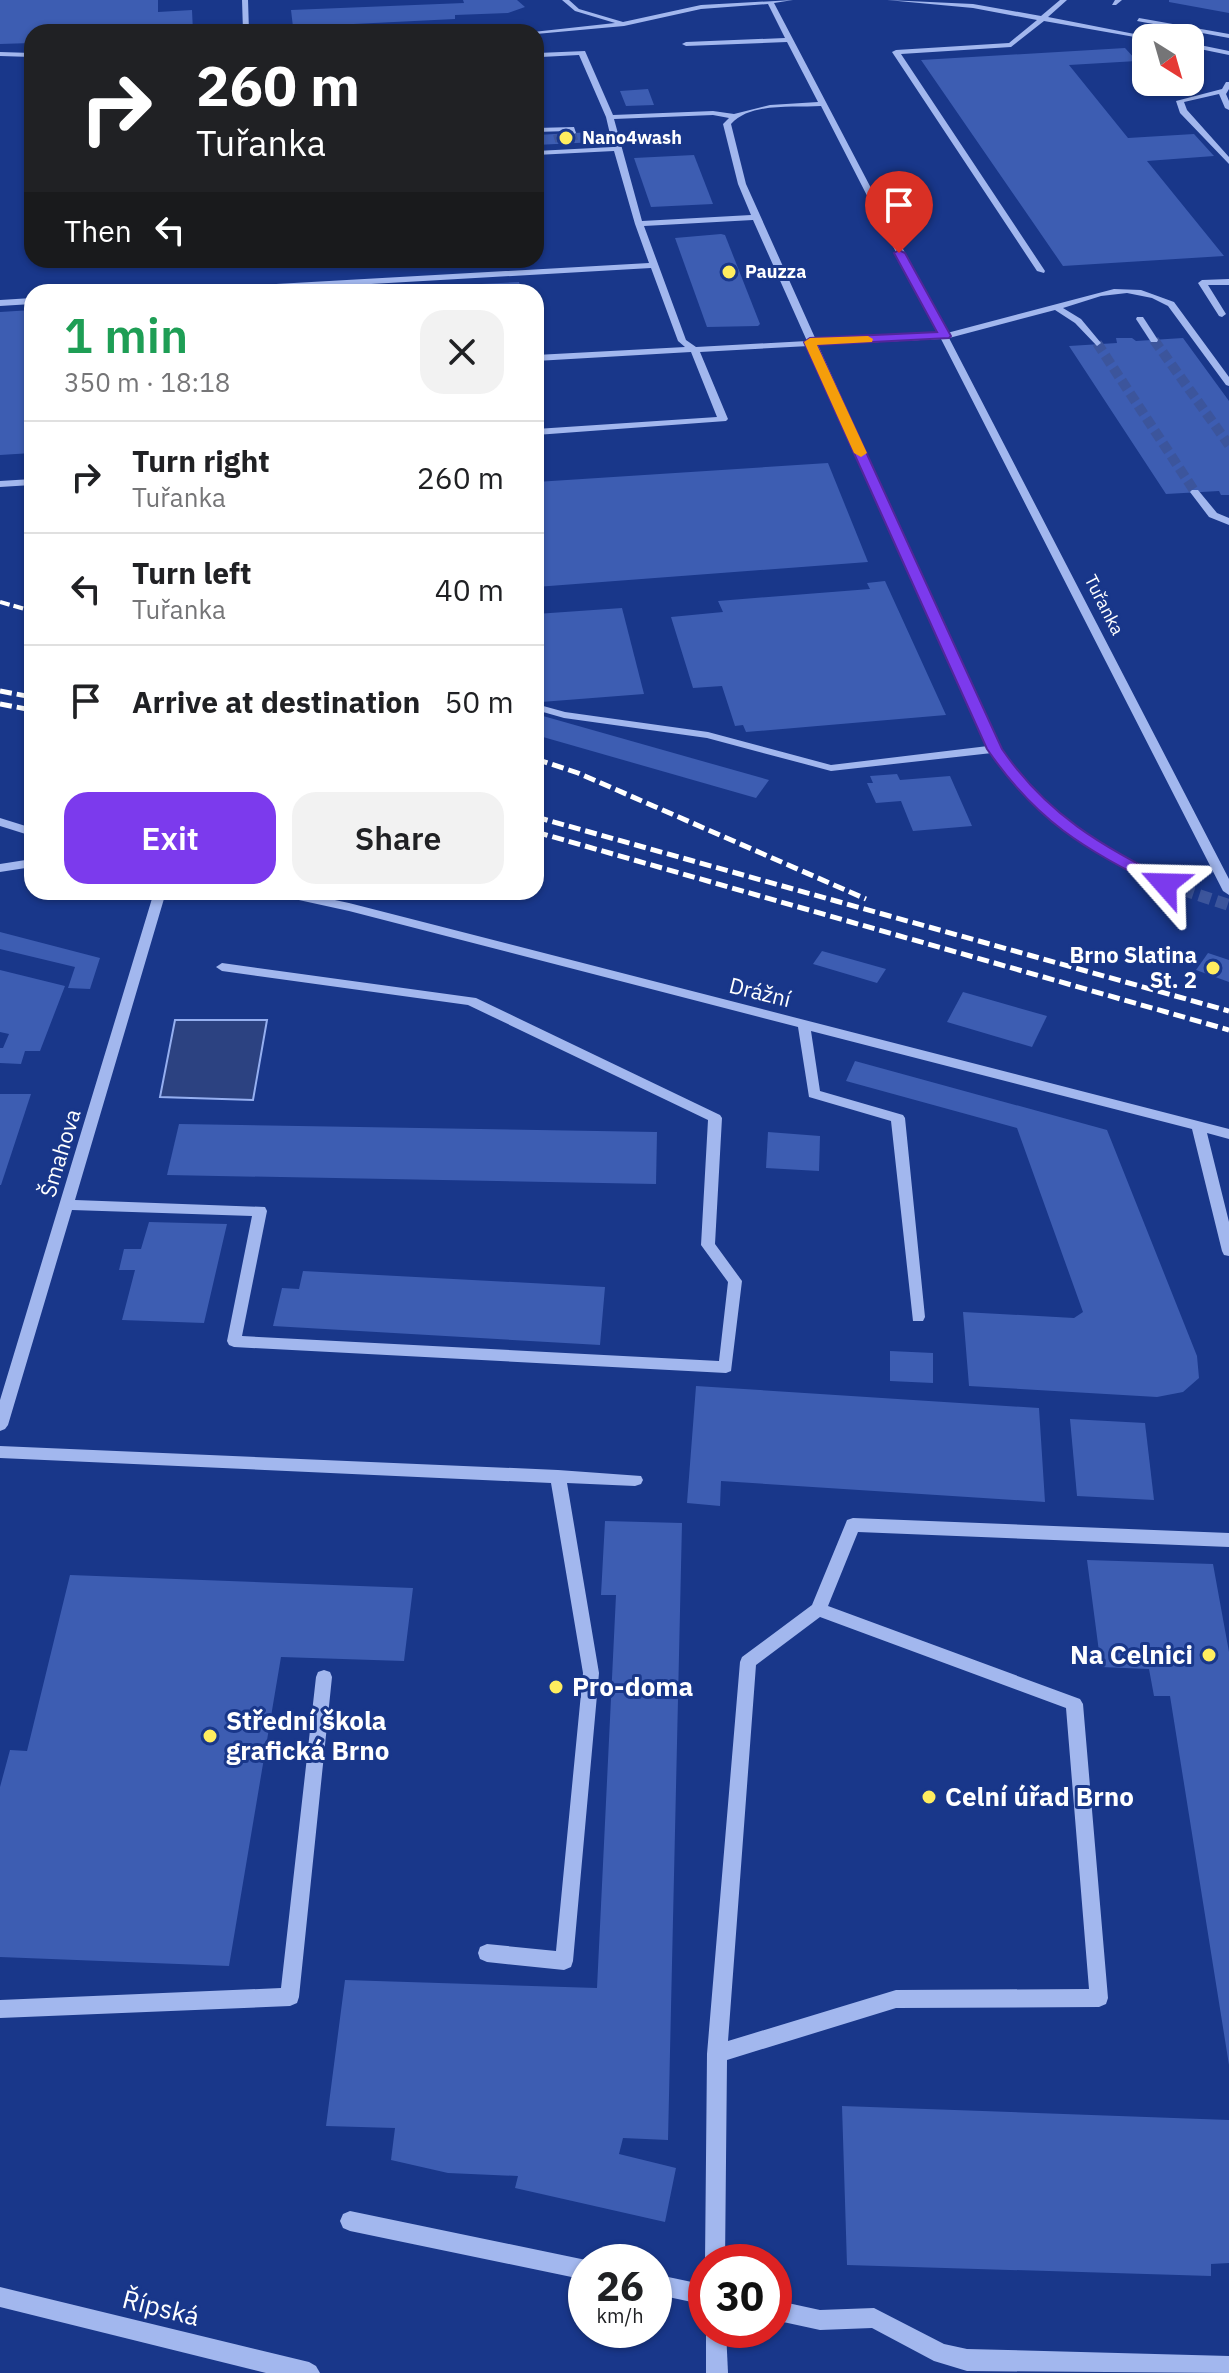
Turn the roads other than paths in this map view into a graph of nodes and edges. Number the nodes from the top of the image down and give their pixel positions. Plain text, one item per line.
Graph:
1 (245, 0) edge
2 (565, 0) edge
3 (769, 0) edge
4 (790, 0) edge
5 (890, 0) edge
6 (1064, 0) edge
7 (1041, 17) junction
8 (1139, 20) dead end
9 (246, 24) edge
10 (624, 24) junction
11 (544, 31) edge
12 (1132, 34) edge
13 (1229, 36) edge
14 (789, 40) junction
15 (686, 44) dead end
16 (1204, 48) edge
17 (1229, 53) edge
18 (0, 54) edge
19 (24, 55) edge
20 (544, 55) edge
21 (1226, 91) edge
22 (822, 104) junction
23 (1229, 108) edge
24 (733, 116) junction
25 (610, 117) junction
26 (544, 131) edge
27 (572, 133) dead end
28 (617, 149) junction
29 (544, 151) edge
30 (1229, 162) edge
31 (756, 217) junction
32 (639, 224) junction
33 (654, 265) junction
34 (1041, 271) dead end
35 (1229, 282) edge
36 (324, 284) edge
37 (24, 302) edge
38 (0, 303) edge
39 (1056, 307) junction
40 (1222, 314) dead end
41 (1140, 319) dead end
42 (945, 336) junction
43 (1154, 340) tunnel mouth
44 (810, 342) junction
45 (1097, 343) tunnel mouth
46 (695, 350) junction
47 (544, 358) edge
48 (1229, 383) edge
49 (544, 431) edge
50 (24, 482) edge
51 (0, 484) edge
52 (1195, 492) tunnel mouth
53 (1229, 522) edge
54 (544, 709) edge
55 (995, 749) junction
56 (0, 822) edge
57 (24, 830) edge
58 (24, 864) edge
59 (0, 868) edge
60 (1165, 884) tunnel mouth
61 (1229, 891) edge
62 (158, 900) edge
63 (312, 900) edge
64 (222, 967) dead end
65 (804, 1024) junction
66 (1198, 1126) junction
67 (1229, 1134) edge
68 (67, 1205) junction
69 (1229, 1251) edge
70 (918, 1317) dead end
71 (0, 1425) edge
72 (0, 1452) edge
73 (558, 1476) junction
74 (635, 1480) dead end
75 (1229, 1540) edge
76 (818, 1609) junction
77 (324, 1677) dead end
78 (487, 1953) dead end
79 (0, 2009) edge
80 (717, 2054) junction
81 (350, 2221) dead end
82 (715, 2244) edge
83 (568, 2266) edge
84 (0, 2297) edge
85 (792, 2314) edge
86 (716, 2348) edge
87 (1229, 2367) edge
88 (309, 2373) edge
89 (717, 2373) edge

1 - 9 street
2 - 10 street
3 - 4 street
3 - 10 street
3 - 14 street, Tuřanka
5 - 7 street
6 - 7 street
7 - 12 street
7 - 34 street
8 - 13 street
10 - 11 street
14 - 15 street
14 - 22 street, Tuřanka
16 - 17 street
18 - 19 street
20 - 25 street
21 - 23 street
21 - 30 street
22 - 24 street
22 - 42 street, Tuřanka
24 - 25 street
24 - 31 street
25 - 28 street
26 - 27 street
28 - 29 street
28 - 32 street
31 - 32 street
31 - 44 street
32 - 33 street
33 - 36 street
33 - 46 street
35 - 40 street
37 - 38 street
39 - 42 street
39 - 45 street
39 - 48 street
41 - 43 street
42 - 44 street
42 - 61 street, Tuřanka
44 - 46 street
44 - 55 street
46 - 47 street
46 - 49 street
50 - 51 street
52 - 53 street
54 - 55 street
55 - 60 street
56 - 57 street
58 - 59 street
62 - 68 street, Šmahova
63 - 65 street, Drážní
64 - 68 street
65 - 66 street, Drážní
65 - 70 street
66 - 67 street, Drážní
66 - 69 street
68 - 71 street, Šmahova
72 - 73 street
73 - 74 street
73 - 78 street
75 - 76 street
76 - 80 street
76 - 80 street
77 - 79 street
80 - 82 street
81 - 83 street
84 - 88 street, Řípská
85 - 87 street
86 - 89 street

